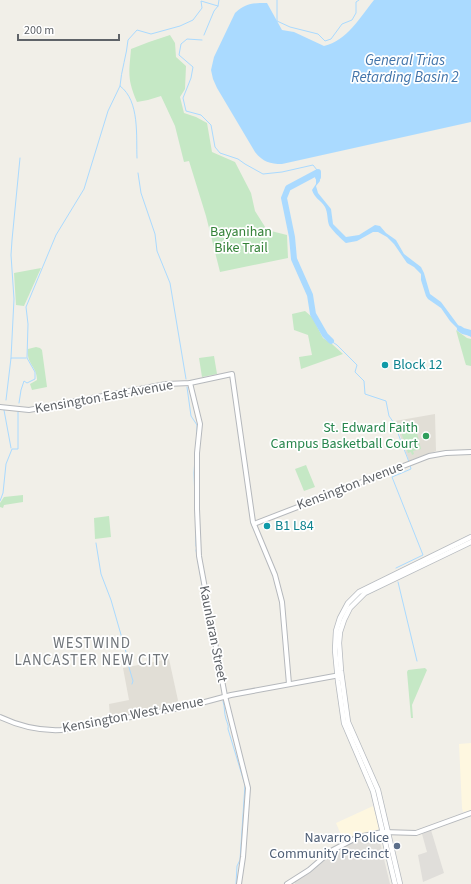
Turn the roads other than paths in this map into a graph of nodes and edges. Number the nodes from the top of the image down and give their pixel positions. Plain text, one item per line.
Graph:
1 (187, 383) junction
2 (0, 407) edge
3 (471, 452) edge
4 (254, 524) junction
5 (471, 537) edge
6 (471, 542) edge
7 (340, 675) junction
8 (289, 684) junction
9 (225, 696) junction
10 (0, 717) edge
11 (471, 813) edge
12 (385, 832) junction
13 (239, 884) edge
14 (287, 884) edge
15 (395, 884) edge
16 (400, 884) edge

1 - 2 street, Kensington East Avenue
1 - 4 street, Kensington East Avenue
1 - 9 street, Kaunlaran Street
3 - 4 street, Kensington Avenue
4 - 8 street
5 - 7 main road
6 - 7 main road
7 - 8 street, Kensington West Avenue
7 - 12 main road
8 - 9 street, Kensington West Avenue
9 - 10 street, Kensington West Avenue
9 - 13 street, Kaunlaran Street
11 - 12 street
12 - 14 street
12 - 15 main road
12 - 16 main road

